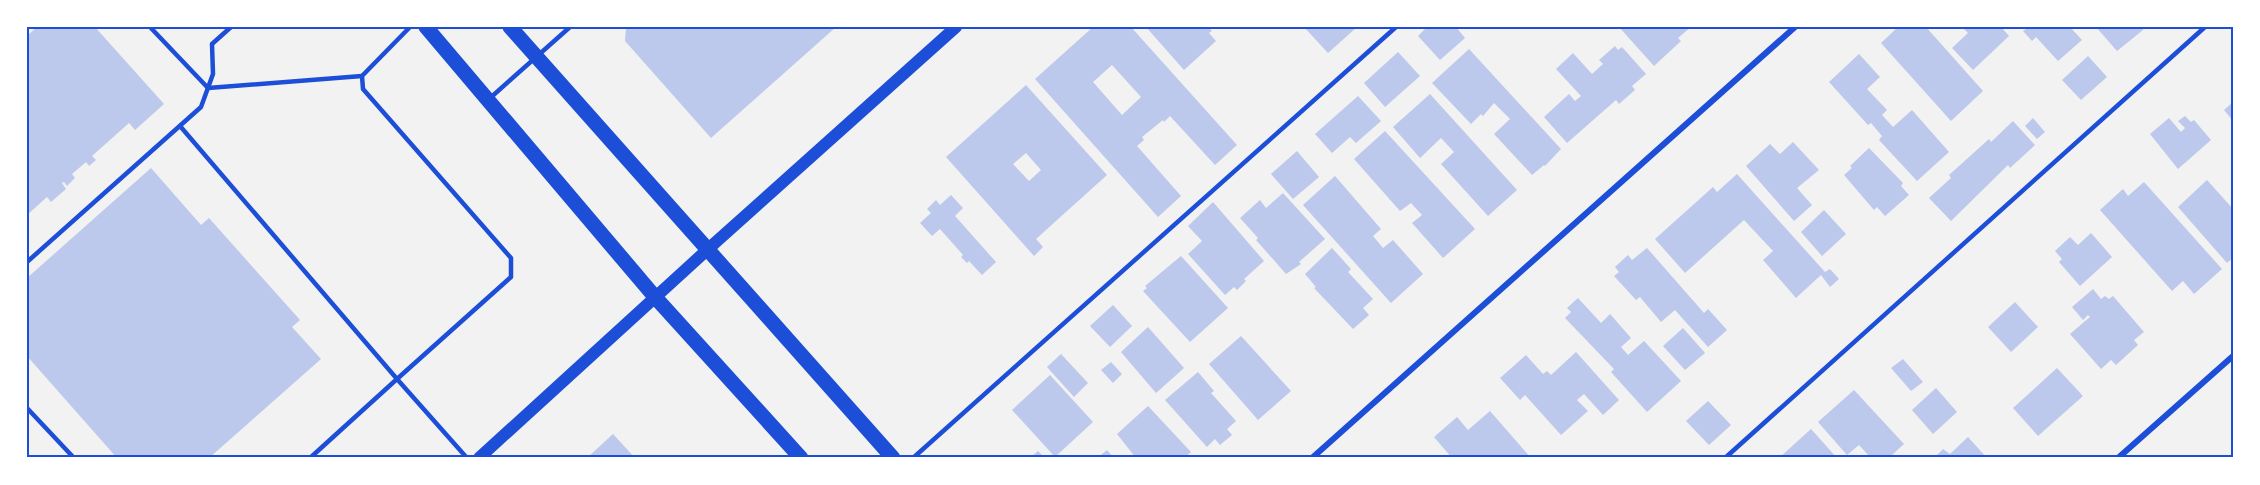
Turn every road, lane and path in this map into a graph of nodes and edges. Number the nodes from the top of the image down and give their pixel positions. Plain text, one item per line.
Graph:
1 (150, 27) edge
2 (231, 27) edge
3 (410, 27) edge
4 (426, 27) edge
5 (510, 27) edge
6 (570, 27) edge
7 (956, 27) edge
8 (1396, 27) edge
9 (1795, 27) edge
10 (2205, 27) edge
11 (536, 56) junction
12 (362, 76) junction
13 (208, 88) junction
14 (488, 99) junction
15 (180, 126) junction
16 (707, 250) junction
17 (27, 262) edge
18 (655, 297) junction
19 (2233, 356) edge
20 (397, 379) junction
21 (27, 408) edge
22 (74, 458) edge
23 (310, 458) edge
24 (467, 458) edge
25 (479, 458) edge
26 (801, 458) edge
27 (893, 458) edge
28 (913, 458) edge
29 (1312, 458) edge
30 (1725, 458) edge
31 (2118, 458) edge

1 - 13 lane
2 - 13 lane
3 - 12 lane
4 - 14 main road
5 - 11 main road
6 - 11 lane
7 - 16 main road
8 - 28 lane
9 - 29 street
10 - 30 lane
11 - 14 lane
11 - 16 main road
12 - 13 lane
12 - 20 lane
13 - 15 lane
14 - 18 main road
15 - 17 lane
15 - 20 lane
16 - 18 main road
16 - 27 main road
18 - 25 main road
18 - 26 main road
19 - 31 street
20 - 23 lane
20 - 24 lane
21 - 22 lane

